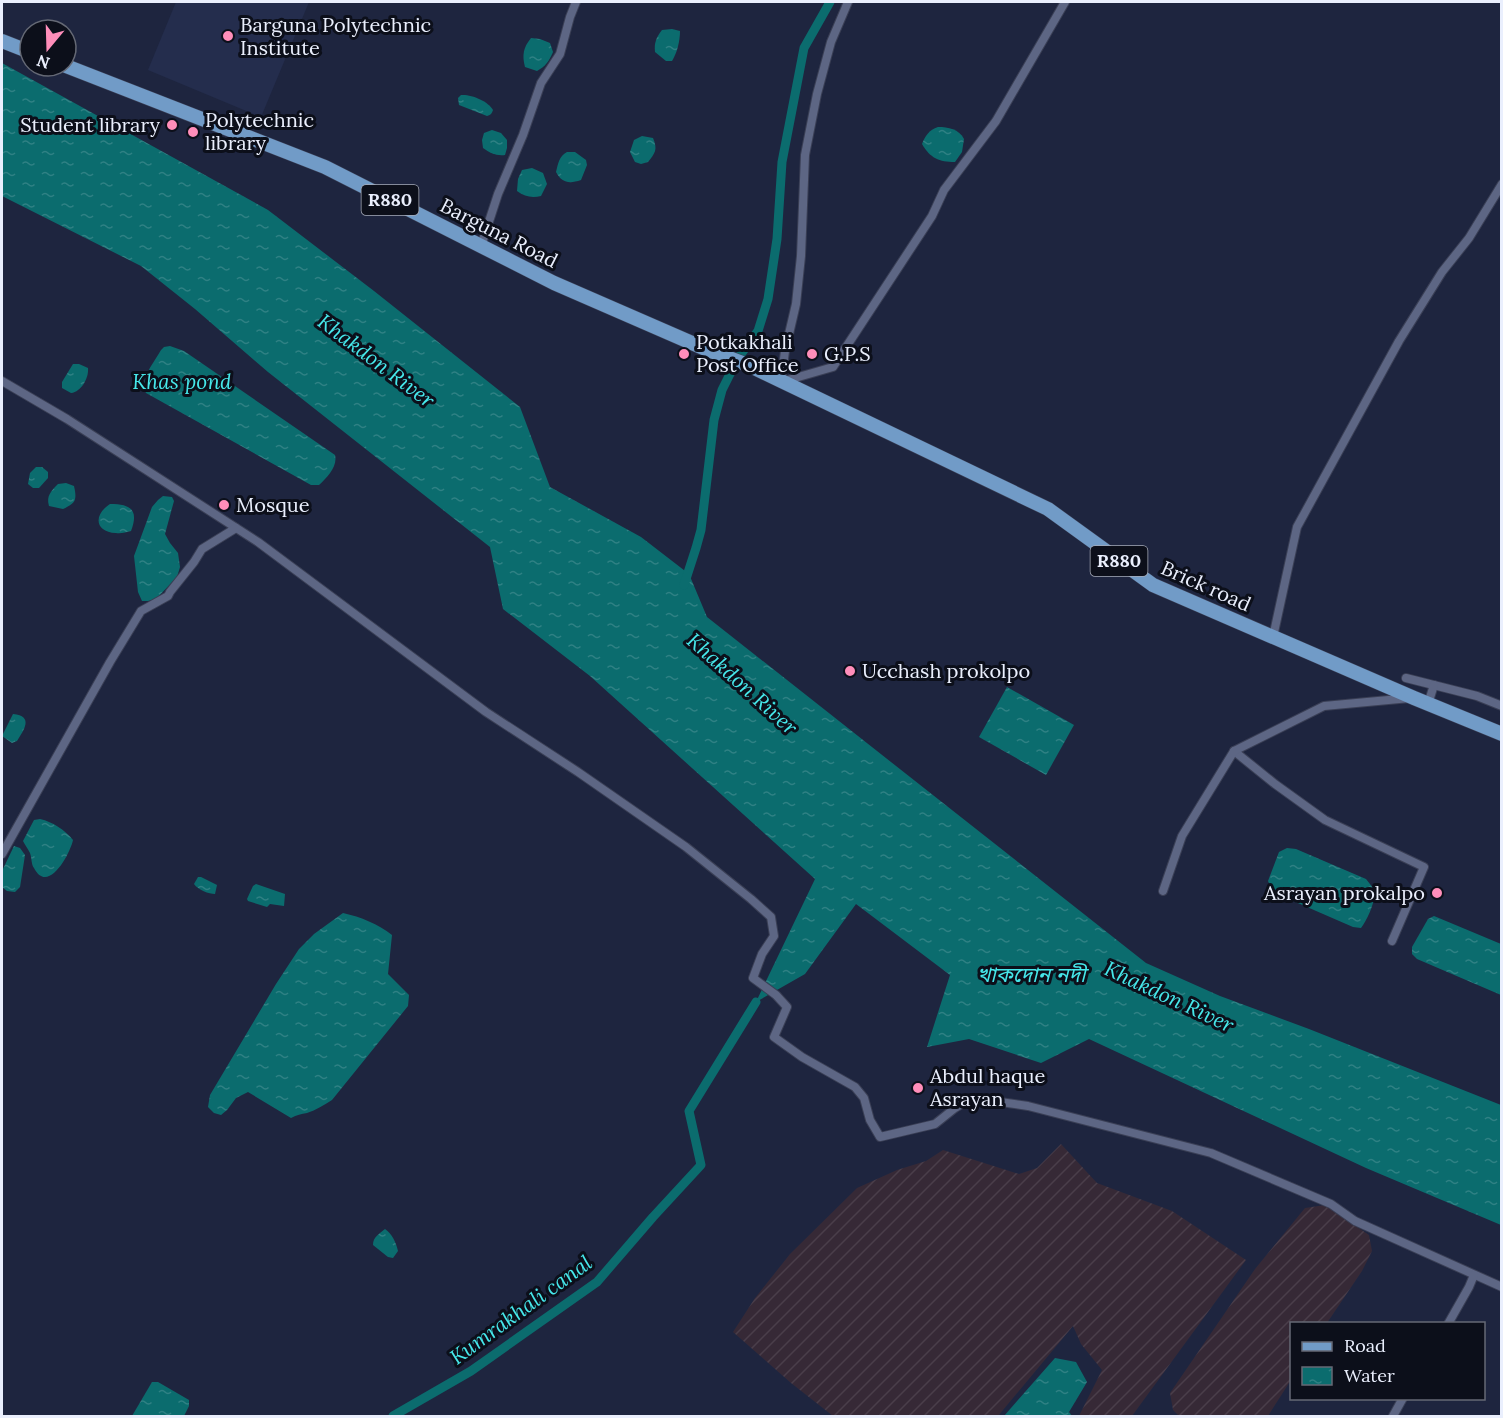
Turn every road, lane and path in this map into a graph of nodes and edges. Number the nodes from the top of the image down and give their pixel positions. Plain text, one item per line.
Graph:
1 (576, 2) edge
2 (848, 2) edge
3 (1065, 2) edge
4 (2, 41) edge
5 (18, 47) edge
6 (78, 71) edge
7 (1502, 184) edge
8 (481, 246) junction
9 (748, 365) joint
10 (2, 381) edge
11 (781, 382) junction
12 (236, 528) junction
13 (1273, 638) junction
14 (1406, 678) dead end
15 (1434, 686) junction
16 (1414, 698) junction
17 (1428, 704) junction
18 (1502, 706) edge
19 (1502, 734) edge
20 (1234, 750) junction
21 (2, 855) edge
22 (1163, 891) dead end
23 (1392, 941) dead end
24 (1474, 1275) junction
25 (1502, 1287) edge
26 (1449, 1322) edge
27 (1402, 1400) edge
28 (1393, 1416) edge

1 - 8 street
2 - 11 street
3 - 11 street
4 - 5 main road
6 - 8 main road, Barguna Road / R880
7 - 13 street
8 - 9 main road, Barguna Road / R880
9 - 11 main road, Brick road / R880
10 - 12 street
11 - 13 main road, Brick road / R880
12 - 21 street
12 - 24 street
13 - 16 main road, Brick road / R880
14 - 15 street
15 - 17 street
15 - 18 street
16 - 17 main road, Brick road / R880
16 - 20 street
17 - 19 main road, Brick road / R880
20 - 22 street
20 - 23 street
24 - 25 street
24 - 26 street
27 - 28 street

